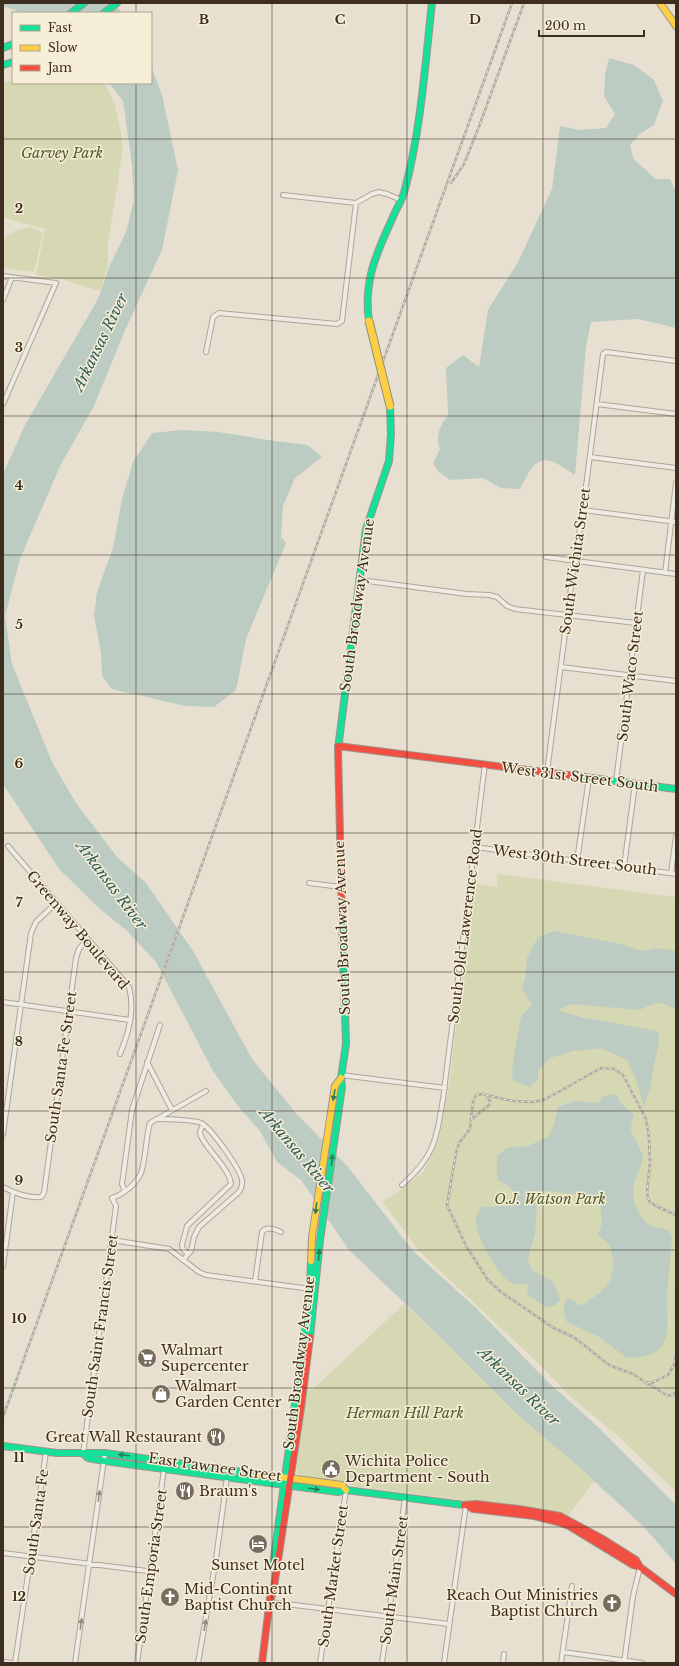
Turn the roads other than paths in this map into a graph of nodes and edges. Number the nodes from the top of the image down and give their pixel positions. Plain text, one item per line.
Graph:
1 (84, 3) edge
2 (117, 3) edge
3 (432, 3) edge
4 (660, 3) edge
5 (71, 12) edge
6 (105, 12) edge
7 (676, 26) edge
8 (283, 195) dead end
9 (401, 200) junction
10 (356, 203) junction
11 (3, 276) edge
12 (12, 277) junction
13 (3, 300) edge
14 (206, 352) dead end
15 (676, 361) edge
16 (3, 404) edge
17 (597, 404) junction
18 (676, 414) edge
19 (590, 457) junction
20 (676, 468) edge
21 (676, 483) edge
22 (583, 510) junction
23 (674, 521) edge
24 (546, 557) dead end
25 (574, 561) junction
26 (644, 570) junction
27 (665, 573) junction
28 (676, 574) edge
29 (360, 580) junction
30 (567, 615) junction
31 (636, 623) junction
32 (561, 667) junction
33 (630, 676) junction
34 (676, 681) edge
35 (338, 746) junction
36 (484, 764) junction
37 (547, 772) junction
38 (589, 778) junction
39 (616, 781) junction
40 (635, 784) junction
41 (676, 789) edge
42 (676, 836) edge
43 (8, 846) dead end
44 (475, 847) junction
45 (577, 861) junction
46 (624, 867) junction
47 (674, 873) edge
48 (308, 883) dead end
49 (341, 887) junction
50 (56, 903) junction
51 (88, 939) junction
52 (3, 1002) edge
53 (21, 1005) junction
54 (69, 1011) junction
55 (130, 1020) junction
56 (160, 1025) dead end
57 (120, 1054) dead end
58 (147, 1062) junction
59 (341, 1076) junction
60 (445, 1088) junction
61 (206, 1091) dead end
62 (172, 1110) junction
63 (156, 1119) junction
64 (203, 1124) junction
65 (3, 1134) edge
66 (402, 1185) dead end
67 (3, 1187) edge
68 (125, 1191) junction
69 (13, 1192) junction
70 (281, 1232) dead end
71 (112, 1240) junction
72 (188, 1254) junction
73 (183, 1260) junction
74 (3, 1266) edge
75 (255, 1281) junction
76 (313, 1289) junction
77 (3, 1446) edge
78 (46, 1452) junction
79 (105, 1453) junction
80 (82, 1454) junction
81 (104, 1461) junction
82 (164, 1468) junction
83 (227, 1477) junction
84 (288, 1477) junction
85 (286, 1486) junction
86 (346, 1490) junction
87 (405, 1498) junction
88 (466, 1505) junction
89 (3, 1553) edge
90 (31, 1557) junction
91 (89, 1564) junction
92 (640, 1567) junction
93 (152, 1572) junction
94 (572, 1586) dead end
95 (676, 1594) edge
96 (270, 1602) junction
97 (328, 1609) junction
98 (389, 1617) junction
99 (449, 1624) junction
100 (563, 1652) junction
101 (504, 1654) dead end
102 (3, 1662) edge
103 (624, 1662) edge
104 (14, 1663) edge
105 (75, 1663) edge
106 (137, 1663) edge
107 (198, 1663) edge
108 (262, 1663) edge
109 (320, 1663) edge
110 (382, 1663) edge
111 (444, 1663) edge
112 (503, 1663) edge
113 (561, 1663) edge
114 (642, 1663) edge

1 - 5 main road
2 - 6 main road
3 - 9 main road, South Broadway Avenue
4 - 7 main road
8 - 10 street
9 - 10 street
9 - 29 main road, South Broadway Avenue, bridge
10 - 14 street
11 - 12 street
12 - 13 street
12 - 16 street
15 - 17 street, South Wichita Street
17 - 18 street
17 - 19 street, South Wichita Street
19 - 20 street
19 - 22 street, South Wichita Street
21 - 23 street
22 - 23 street
22 - 25 street, South Wichita Street
23 - 27 street
24 - 25 street
25 - 26 street
25 - 30 street, South Wichita Street
26 - 27 street
26 - 31 street, South Waco Street
27 - 28 street
29 - 30 street
29 - 35 main road, South Broadway Avenue
30 - 31 street
30 - 32 street, South Wichita Street
31 - 33 street, South Waco Street
32 - 33 street
32 - 37 street, South Wichita Street
33 - 34 street
33 - 39 street, South Waco Street
35 - 36 main road, West 31st Street South
35 - 49 main road, South Broadway Avenue
36 - 37 main road, West 31st Street South
36 - 44 street, South Old Lawerence Road
37 - 38 main road, West 31st Street South
38 - 39 main road, West 31st Street South
38 - 45 street
39 - 40 main road, West 31st Street South
40 - 41 main road, West 31st Street South
40 - 46 street
42 - 47 street
43 - 50 street, Greenway Boulevard
44 - 45 street, West 30th Street South
44 - 60 street, South Old Lawerence Road
45 - 46 street, West 30th Street South
46 - 47 street, West 30th Street South
48 - 49 street
49 - 59 main road, South Broadway Avenue
50 - 51 street, Greenway Boulevard
50 - 53 street
51 - 54 street, South Santa Fe Street
51 - 55 street, Greenway Boulevard
52 - 53 street
53 - 54 street
53 - 65 street
54 - 55 street
54 - 69 street, South Santa Fe Street
55 - 57 street, Greenway Boulevard
56 - 58 street
58 - 62 street
58 - 68 street
59 - 60 street
76 -> 59 main road, South Broadway Avenue
59 -> 76 main road, South Broadway Avenue
60 - 66 street, South Old Lawerence Road
61 - 62 street
62 - 63 street
63 - 64 street
63 - 68 street
64 - 72 street
64 - 72 street
67 - 69 street
68 - 71 street, South Saint Francis Street
69 - 74 street
70 - 75 street
71 - 73 street
71 - 80 street, South Saint Francis Street
72 - 73 street
73 - 75 street
75 - 76 street
76 - 84 main road, South Broadway Avenue
77 - 78 main road, East Pawnee Street
78 - 80 main road, East Pawnee Street
78 - 90 street, South Santa Fe
79 - 80 main road, East Pawnee Street
79 - 81 street
84 -> 79 main road, East Pawnee Street
80 - 81 main road, East Pawnee Street
81 - 82 main road, East Pawnee Street
91 -> 81 street
82 - 83 main road, East Pawnee Street
82 - 93 street, South Emporia Street
83 - 85 main road, East Pawnee Street
107 -> 83 street
84 - 85 main road, South Broadway Avenue
84 - 86 main road, East Pawnee Street
85 -> 86 main road, East Pawnee Street
85 - 96 main road, South Broadway Avenue
86 - 87 main road, East Pawnee Street
86 - 97 street, South Market Street
87 - 88 main road, East Pawnee Street
87 - 98 street, South Main Street
88 - 92 main road, East Pawnee Street
88 - 99 street
89 - 90 street
90 - 91 street
90 - 104 street, South Santa Fe
91 - 93 street
105 -> 91 street
92 - 95 main road, East Pawnee Street
92 - 103 street
93 - 106 street, South Emporia Street
94 - 100 street
96 - 97 street
96 - 108 main road, South Broadway Avenue
97 - 98 street
97 - 109 street, South Market Street
98 - 99 street
98 - 110 street, South Main Street
99 - 111 street
100 - 103 street
100 - 113 street
101 - 112 street
102 - 104 street
103 - 114 street

